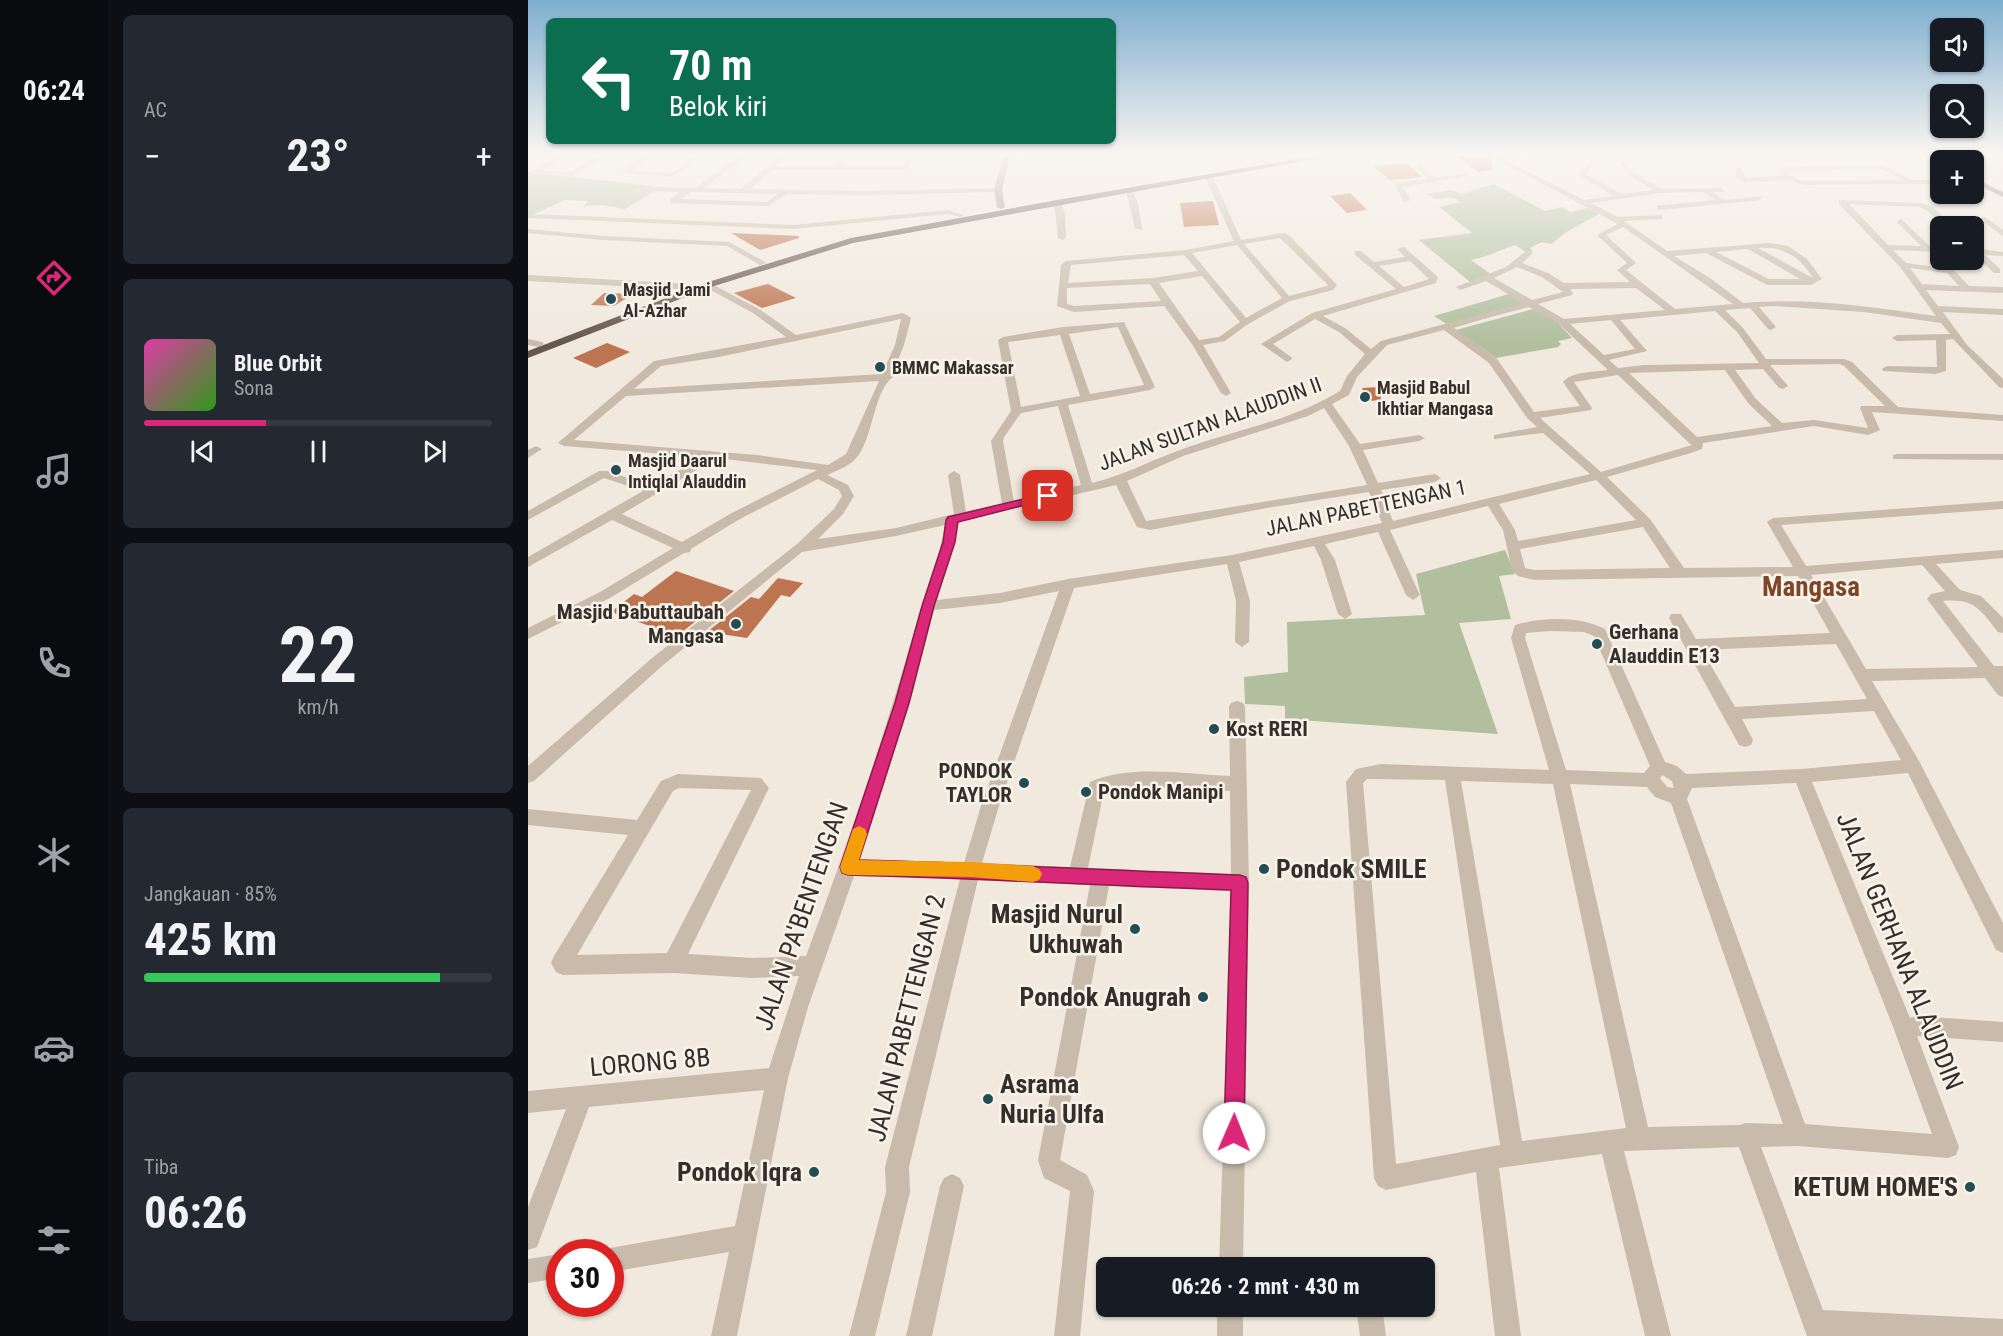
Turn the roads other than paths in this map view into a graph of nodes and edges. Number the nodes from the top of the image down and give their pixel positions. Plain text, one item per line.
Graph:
1 (560, 217) edge
2 (904, 217) edge
3 (949, 217) edge
4 (964, 217) edge
5 (1061, 217) edge
6 (1137, 217) edge
7 (1227, 217) edge
8 (1612, 217) edge
9 (1656, 217) edge
10 (1857, 217) edge
11 (1985, 219) dead end
12 (1619, 221) junction
13 (1901, 221) dead end
14 (906, 227) junction
15 (1139, 228) dead end
16 (528, 231) edge
17 (543, 233) junction
18 (2003, 234) edge
19 (1062, 238) dead end
20 (528, 242) edge
21 (1238, 242) junction
22 (1750, 247) junction
23 (1886, 248) junction
24 (1401, 249) dead end
25 (1929, 250) joint
26 (1708, 251) junction
27 (1186, 252) junction
28 (1984, 252) edge
29 (1358, 253) dead end
30 (1530, 254) dead end
31 (1665, 254) junction
32 (2003, 254) edge
33 (1411, 258) junction
34 (1984, 259) edge
35 (763, 263) junction
36 (1517, 264) junction
37 (1372, 265) junction
38 (1903, 266) junction
39 (1997, 271) dead end
40 (1204, 273) junction
41 (528, 278) edge
42 (1486, 278) junction
43 (1153, 280) junction
44 (1811, 282) junction
45 (708, 285) junction
46 (1638, 285) junction
47 (1063, 286) junction
48 (1562, 286) junction
49 (691, 287) junction
50 (1460, 287) dead end
51 (1921, 287) junction
52 (1966, 288) junction
53 (1401, 289) junction
54 (2003, 290) edge
55 (1287, 299) junction
56 (1167, 303) junction
57 (1531, 304) junction
58 (1752, 304) junction
59 (1740, 305) junction
60 (1716, 308) junction
61 (1936, 309) junction
62 (1672, 311) junction
63 (2003, 312) edge
64 (1315, 315) junction
65 (1612, 316) junction
66 (1943, 320) junction
67 (1245, 322) junction
68 (1562, 322) junction
69 (1447, 327) junction
70 (1771, 327) dead end
71 (1063, 330) junction
72 (1957, 336) junction
73 (793, 338) junction
74 (1897, 338) dead end
75 (1941, 338) junction
76 (533, 343) edge
77 (1197, 343) junction
78 (528, 348) edge
79 (1371, 354) junction
80 (528, 355) edge
81 (1287, 359) dead end
82 (1601, 359) junction
83 (1765, 364) junction
84 (1730, 368) junction
85 (1887, 369) dead end
86 (1618, 372) junction
87 (888, 376) junction
88 (2003, 385) edge
89 (1783, 386) dead end
90 (621, 393) junction
91 (1226, 393) dead end
92 (1086, 398) junction
93 (1062, 402) junction
94 (1326, 404) junction
95 (1895, 410) junction
96 (1016, 411) junction
97 (1532, 416) junction
98 (2003, 418) edge
99 (1781, 426) junction
100 (1544, 429) junction
101 (1497, 437) dead end
102 (1419, 438) dead end
103 (1693, 441) junction
104 (1355, 448) junction
105 (714, 455) junction
106 (1897, 457) dead end
107 (2003, 457) edge
108 (831, 469) junction
109 (954, 474) dead end
110 (818, 475) junction
111 (1599, 476) junction
112 (1436, 478) dead end
113 (1120, 480) junction
114 (1088, 488) junction
115 (1374, 489) junction
116 (652, 490) junction
117 (1492, 502) junction
118 (1008, 504) junction
119 (2003, 505) edge
120 (611, 514) junction
121 (528, 516) edge
122 (956, 519) junction
123 (1646, 522) junction
124 (1385, 526) junction
125 (1317, 540) junction
126 (1513, 546) junction
127 (802, 547) junction
128 (685, 549) junction
129 (2003, 554) edge
130 (1232, 559) junction
131 (1926, 561) junction
132 (528, 563) edge
133 (1802, 571) junction
134 (1680, 573) junction
135 (1068, 584) junction
136 (1413, 595) dead end
137 (1956, 595) junction
138 (928, 606) junction
139 (1345, 614) dead end
140 (1676, 618) dead end
141 (2003, 628) edge
142 (528, 634) edge
143 (1842, 638) junction
144 (1242, 642) dead end
145 (1692, 645) junction
146 (1993, 671) edge
147 (1862, 675) junction
148 (2003, 691) edge
149 (1876, 705) junction
150 (1237, 707) dead end
151 (1731, 713) junction
152 (1745, 740) dead end
153 (1913, 766) junction
154 (1452, 774) junction
155 (1655, 774) junction
156 (528, 776) edge
157 (1801, 776) junction
158 (1560, 778) junction
159 (1237, 784) junction
160 (1679, 789) junction
161 (528, 817) edge
162 (640, 828) junction
163 (848, 867) junction
164 (971, 870) junction
165 (1077, 877) junction
166 (1101, 878) junction
167 (1240, 883) junction
168 (2003, 943) edge
169 (673, 963) junction
170 (811, 966) junction
171 (1916, 1026) dead end
172 (2003, 1032) edge
173 (777, 1078) junction
174 (582, 1097) junction
175 (528, 1102) edge
176 (1745, 1134) junction
177 (1798, 1134) junction
178 (1639, 1138) junction
179 (1610, 1142) junction
180 (1513, 1154) junction
181 (1485, 1160) junction
182 (952, 1186) dead end
183 (743, 1237) junction
184 (528, 1238) edge
185 (1231, 1257) edge
186 (624, 1258) edge
187 (546, 1268) edge
188 (528, 1270) edge
189 (1230, 1317) edge
190 (1370, 1317) edge
191 (1818, 1329) edge
192 (2003, 1332) edge
193 (724, 1336) edge
194 (862, 1336) edge
195 (919, 1336) edge
196 (1067, 1336) edge
197 (1230, 1336) edge
198 (1372, 1336) edge
199 (1508, 1336) edge
200 (1658, 1336) edge

1 - 2 street
3 - 14 highway
4 - 14 highway
5 - 19 street
6 - 15 street
7 - 21 street
8 - 12 street
9 - 12 street
10 - 23 street
11 - 18 street
12 - 31 street
12 - 46 street
13 - 25 street
14 - 35 highway
14 - 45 highway
16 - 17 street
17 - 20 street
17 - 35 street
21 - 27 street
21 - 55 street
21 - 55 street
22 - 26 street
22 - 44 street
22 - 44 street
23 - 25 street
23 - 38 street
24 - 33 street
26 - 31 street
26 - 44 street
27 - 40 street
27 - 47 street
28 - 32 street
29 - 37 street
30 - 36 street
31 - 59 street
33 - 37 street
33 - 53 street
34 - 39 street
35 - 49 highway
36 - 42 street
36 - 48 street
37 - 53 street
38 - 51 street
38 - 52 street
40 - 43 street
40 - 67 street
41 - 49 street
42 - 50 street
42 - 57 street
43 - 47 street
43 - 56 street
45 - 73 street
45 - 80 highway
46 - 48 street
46 - 62 street
47 - 56 street
48 - 57 street, JALAN SULTAN ALAUDDIN II
49 - 76 highway
51 - 52 street
51 - 61 street
52 - 54 street
53 - 64 street
55 - 67 street
56 - 77 street
57 - 68 street
57 - 69 street, JALAN SULTAN ALAUDDIN II
58 - 59 street
58 - 66 street
58 - 70 street
59 - 60 street
60 - 62 street
60 - 83 street
61 - 63 street
61 - 66 street
62 - 65 street
64 - 79 street
64 - 81 street
65 - 68 street
65 - 82 street
66 - 72 street
67 - 77 street
68 - 82 street
69 - 79 street, JALAN SULTAN ALAUDDIN II
69 - 97 street
71 - 92 street
71 - 92 street
71 - 96 street
72 - 75 street
72 - 88 street
73 - 87 street
73 - 90 street
74 - 75 street
75 - 85 street
76 - 78 highway
77 - 91 street
79 - 94 street, JALAN SULTAN ALAUDDIN II
82 - 86 street
83 - 84 street
83 - 89 street
83 - 95 street
84 - 86 street
84 - 99 street
86 - 97 street
86 - 103 street
87 - 90 street
87 - 108 street
90 - 105 street
92 - 93 street
93 - 96 street
93 - 114 street
94 - 104 street
94 - 113 street, JALAN SULTAN ALAUDDIN II
95 - 98 street
95 - 99 street
96 - 118 street
97 - 100 street
99 - 103 street
100 - 101 street
100 - 111 street
102 - 104 street
103 - 111 street, JALAN PABETTENGAN 1
104 - 115 street
105 - 108 street
105 - 116 street
106 - 107 street
108 - 110 street
109 - 122 street, JALAN PA'BENTENGAN
110 - 127 street
110 - 128 street
111 - 117 street, JALAN PABETTENGAN 1
111 - 123 street
112 - 115 street
113 - 114 street, JALAN SULTAN ALAUDDIN II
113 - 115 street
114 - 118 street, JALAN SULTAN ALAUDDIN II
115 - 124 street
116 - 120 street
116 - 121 street
117 - 124 street, JALAN PABETTENGAN 1
117 - 126 street
118 - 122 street, JALAN SULTAN ALAUDDIN II
119 - 133 street
120 - 128 street
120 - 132 street
122 - 127 street, JALAN SULTAN ALAUDDIN II
122 - 138 street, JALAN PA'BENTENGAN
123 - 126 street
123 - 134 street
124 - 125 street, JALAN PABETTENGAN 1
124 - 136 street
125 - 130 street, JALAN PABETTENGAN 1
125 - 139 street
126 - 134 street
127 - 156 street, JALAN SULTAN ALAUDDIN II
128 - 142 street
129 - 131 street
130 - 135 street, JALAN PABETTENGAN 1
130 - 144 street
131 - 133 street
131 - 137 street
133 - 134 street
133 - 143 street
135 - 138 street, JALAN PABETTENGAN 1
135 - 164 street, JALAN PABETTENGAN 2
137 - 141 street
137 - 146 street
138 - 163 street, JALAN PA'BENTENGAN
140 - 145 street
143 - 145 street
143 - 147 street
145 - 151 street
146 - 147 street
146 - 148 street
147 - 149 street
149 - 151 street
149 - 153 street
150 - 159 street
151 - 152 street
153 - 157 street
153 - 168 street
154 - 158 street
154 - 180 street
154 - 181 street
155 - 158 street
155 - 158 street
155 - 160 street
155 - 160 street
157 - 160 street
157 - 177 street, JALAN GERHANA ALAUDDIN
158 - 178 street
159 - 165 street
159 - 167 street
160 - 177 street
161 - 162 street
162 - 169 street
162 - 169 street
163 - 164 street
163 - 170 street, JALAN PA'BENTENGAN
164 - 165 street
164 - 194 street, JALAN PABETTENGAN 2
165 - 166 street
166 - 167 street
166 - 196 street
167 - 185 street
169 - 170 street
170 - 173 street, JALAN PA'BENTENGAN
171 - 172 street
173 - 174 street, LORONG 8B
173 - 183 street, JALAN PA'BENTENGAN
174 - 175 street, LORONG 8B
174 - 184 street
176 - 177 street
176 - 178 street
176 - 191 street
178 - 179 street
179 - 180 street
179 - 200 street
180 - 181 street
181 - 199 street
182 - 195 street
183 - 186 street
183 - 193 street, JALAN PA'BENTENGAN
187 - 188 street
189 - 197 street
190 - 198 street
191 - 192 street

